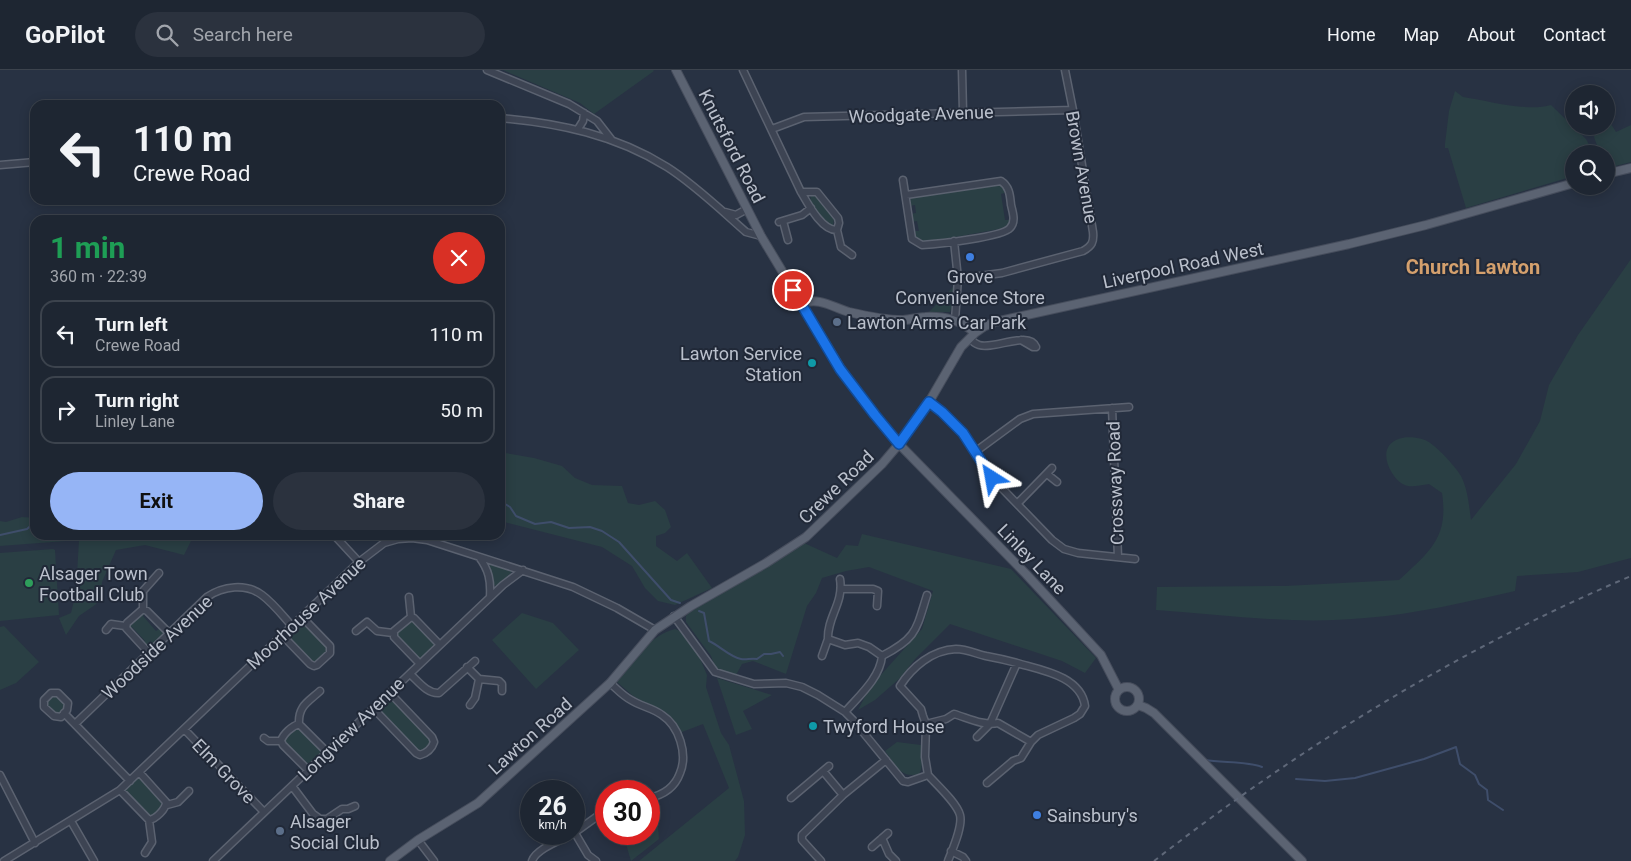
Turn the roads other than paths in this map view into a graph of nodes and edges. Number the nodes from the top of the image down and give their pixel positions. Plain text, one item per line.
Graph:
1 (487, 70) edge
2 (676, 70) edge
3 (743, 70) edge
4 (962, 70) edge
5 (1065, 70) edge
6 (1073, 110) junction
7 (963, 112) junction
8 (584, 113) junction
9 (505, 119) edge
10 (578, 129) junction
11 (772, 129) junction
12 (611, 139) junction
13 (30, 162) edge
14 (0, 165) edge
15 (1631, 168) edge
16 (1615, 172) edge
17 (903, 180) dead end
18 (1565, 186) edge
19 (801, 192) junction
20 (906, 195) junction
21 (811, 208) junction
22 (747, 209) junction
23 (724, 212) junction
24 (837, 230) junction
25 (761, 236) junction
26 (788, 240) dead end
27 (954, 241) junction
28 (852, 255) dead end
29 (958, 279) junction
30 (802, 304) junction
31 (955, 320) junction
32 (972, 335) junction
33 (1021, 340) dead end
34 (929, 402) junction
35 (1129, 407) dead end
36 (1112, 408) junction
37 (899, 444) junction
38 (975, 452) junction
39 (1052, 468) dead end
40 (1047, 474) junction
41 (1057, 482) dead end
42 (1018, 503) junction
43 (339, 540) edge
44 (394, 540) edge
45 (427, 540) edge
46 (479, 556) junction
47 (1118, 557) junction
48 (1135, 559) dead end
49 (360, 562) junction
50 (523, 570) junction
51 (159, 573) dead end
52 (840, 579) dead end
53 (841, 589) junction
54 (927, 595) dead end
55 (410, 597) dead end
56 (490, 598) junction
57 (877, 606) dead end
58 (143, 609) junction
59 (674, 616) junction
60 (302, 617) junction
61 (411, 617) junction
62 (126, 626) junction
63 (292, 626) junction
64 (106, 630) dead end
65 (655, 630) junction
66 (356, 631) dead end
67 (169, 633) junction
68 (393, 633) junction
69 (282, 636) junction
70 (828, 639) junction
71 (440, 645) junction
72 (149, 652) junction
73 (822, 656) dead end
74 (882, 656) junction
75 (475, 661) dead end
76 (1016, 663) junction
77 (420, 664) junction
78 (467, 667) junction
79 (410, 674) junction
80 (479, 679) junction
81 (610, 683) junction
82 (1119, 690) junction
83 (320, 691) dead end
84 (502, 691) dead end
85 (390, 693) junction
86 (470, 705) dead end
87 (1138, 705) junction
88 (373, 708) junction
89 (846, 712) junction
90 (64, 713) dead end
91 (75, 724) junction
92 (298, 724) junction
93 (926, 724) junction
94 (990, 724) junction
95 (184, 729) junction
96 (977, 737) dead end
97 (264, 738) dead end
98 (281, 741) junction
99 (1031, 742) junction
100 (327, 752) junction
101 (886, 760) junction
102 (829, 766) dead end
103 (308, 770) junction
104 (823, 771) junction
105 (139, 772) junction
106 (0, 775) edge
107 (928, 775) junction
108 (130, 781) junction
109 (987, 783) dead end
110 (292, 786) junction
111 (120, 790) junction
112 (189, 791) dead end
113 (660, 794) edge
114 (843, 796) junction
115 (791, 798) dead end
116 (167, 805) junction
117 (355, 806) dead end
118 (264, 812) junction
119 (149, 820) junction
120 (71, 821) junction
121 (418, 840) junction
122 (35, 843) junction
123 (551, 845) edge
124 (582, 845) edge
125 (872, 846) dead end
126 (951, 851) junction
127 (145, 853) dead end
128 (4, 861) edge
129 (94, 861) edge
130 (213, 861) edge
131 (390, 861) edge
132 (434, 861) edge
133 (532, 861) edge
134 (596, 861) edge
135 (821, 861) edge
136 (896, 861) edge
137 (948, 861) edge
138 (966, 861) edge
139 (1302, 861) edge

1 - 8 street
2 - 22 main road, Knutsford Road
3 - 11 street
4 - 7 street
5 - 6 street, Brown Avenue
6 - 7 street, Woodgate Avenue
6 - 29 street, Brown Avenue
7 - 11 street, Woodgate Avenue
8 - 10 street
8 - 12 street
9 - 10 street
10 - 12 street
11 - 19 street
12 - 23 street
13 - 14 street
15 - 16 main road
17 - 20 street
18 - 32 main road, Liverpool Road West
19 - 21 street
19 - 24 street
20 - 27 street
20 - 27 street
21 - 24 street
21 - 26 street
22 - 23 street
22 - 25 main road, Knutsford Road
23 - 25 street
24 - 28 street
25 - 30 main road, Linley Lane
27 - 29 street
29 - 31 street
30 - 31 main road
30 - 37 main road, Linley Lane
31 - 32 main road
32 - 33 street
32 - 34 main road, Crewe Road
34 - 37 main road, Crewe Road
34 - 38 street
35 - 36 street
36 - 38 street
36 - 47 street, Crossway Road
37 - 59 main road, Crewe Road
37 - 82 main road, Linley Lane
38 - 42 street
39 - 40 street
40 - 41 street
40 - 42 street
42 - 47 street
43 - 49 street
44 - 49 street, Moorhouse Avenue
45 - 46 street, Moorhouse Avenue
46 - 50 street, Moorhouse Avenue
46 - 56 street
47 - 48 street
49 - 60 street, Moorhouse Avenue
50 - 56 street, Longview Avenue
50 - 65 street, Moorhouse Avenue
51 - 58 street
52 - 53 street
53 - 57 street
53 - 70 street
54 - 74 street
55 - 61 street
56 - 71 street, Longview Avenue
58 - 62 street
58 - 67 street
59 - 65 main road, Lawton Road
59 - 89 street
60 - 63 street, Moorhouse Avenue
60 - 69 street
61 - 68 street
61 - 71 street
62 - 64 street
62 - 72 street
63 - 67 street, Woodside Avenue
63 - 69 street, Moorhouse Avenue
65 - 81 main road, Lawton Road
66 - 68 street
67 - 72 street, Woodside Avenue
68 - 77 street
69 - 95 street, Moorhouse Avenue
70 - 73 street
70 - 74 street
71 - 77 street, Longview Avenue
72 - 91 street, Woodside Avenue
74 - 89 street
75 - 78 street
76 - 93 street
76 - 94 street
76 - 99 street
77 - 79 street, Longview Avenue
78 - 79 street
78 - 80 street
79 - 85 street, Longview Avenue
80 - 84 street
80 - 86 street
81 - 113 street
81 - 121 main road, Lawton Road
82 - 87 main road
82 - 87 main road
83 - 92 street
85 - 88 street, Longview Avenue
85 - 88 street
87 - 139 main road
88 - 100 street, Longview Avenue
89 - 101 street
90 - 91 street
91 - 108 street
92 - 98 street
92 - 100 street
93 - 94 street
93 - 107 street
94 - 96 street
94 - 99 street
95 - 105 street, Moorhouse Avenue
95 - 118 street, Elm Grove
97 - 98 street
98 - 103 street
99 - 109 street
100 - 103 street, Longview Avenue
101 - 107 street
101 - 114 street
102 - 104 street
103 - 110 street, Longview Avenue
104 - 114 street
104 - 115 street
105 - 108 street, Moorhouse Avenue
105 - 116 street
106 - 122 street
107 - 126 street
108 - 111 street, Moorhouse Avenue
110 - 117 street
110 - 118 street, Longview Avenue
111 - 119 street
111 - 120 street, Moorhouse Avenue
112 - 116 street
114 - 135 street
116 - 119 street
118 - 130 street, Longview Avenue
119 - 127 street
120 - 122 street, Moorhouse Avenue
120 - 129 street
121 - 131 main road, Lawton Road
121 - 132 street
122 - 128 street, Moorhouse Avenue
123 - 133 street
124 - 134 street
125 - 136 street
126 - 137 street
126 - 138 street

